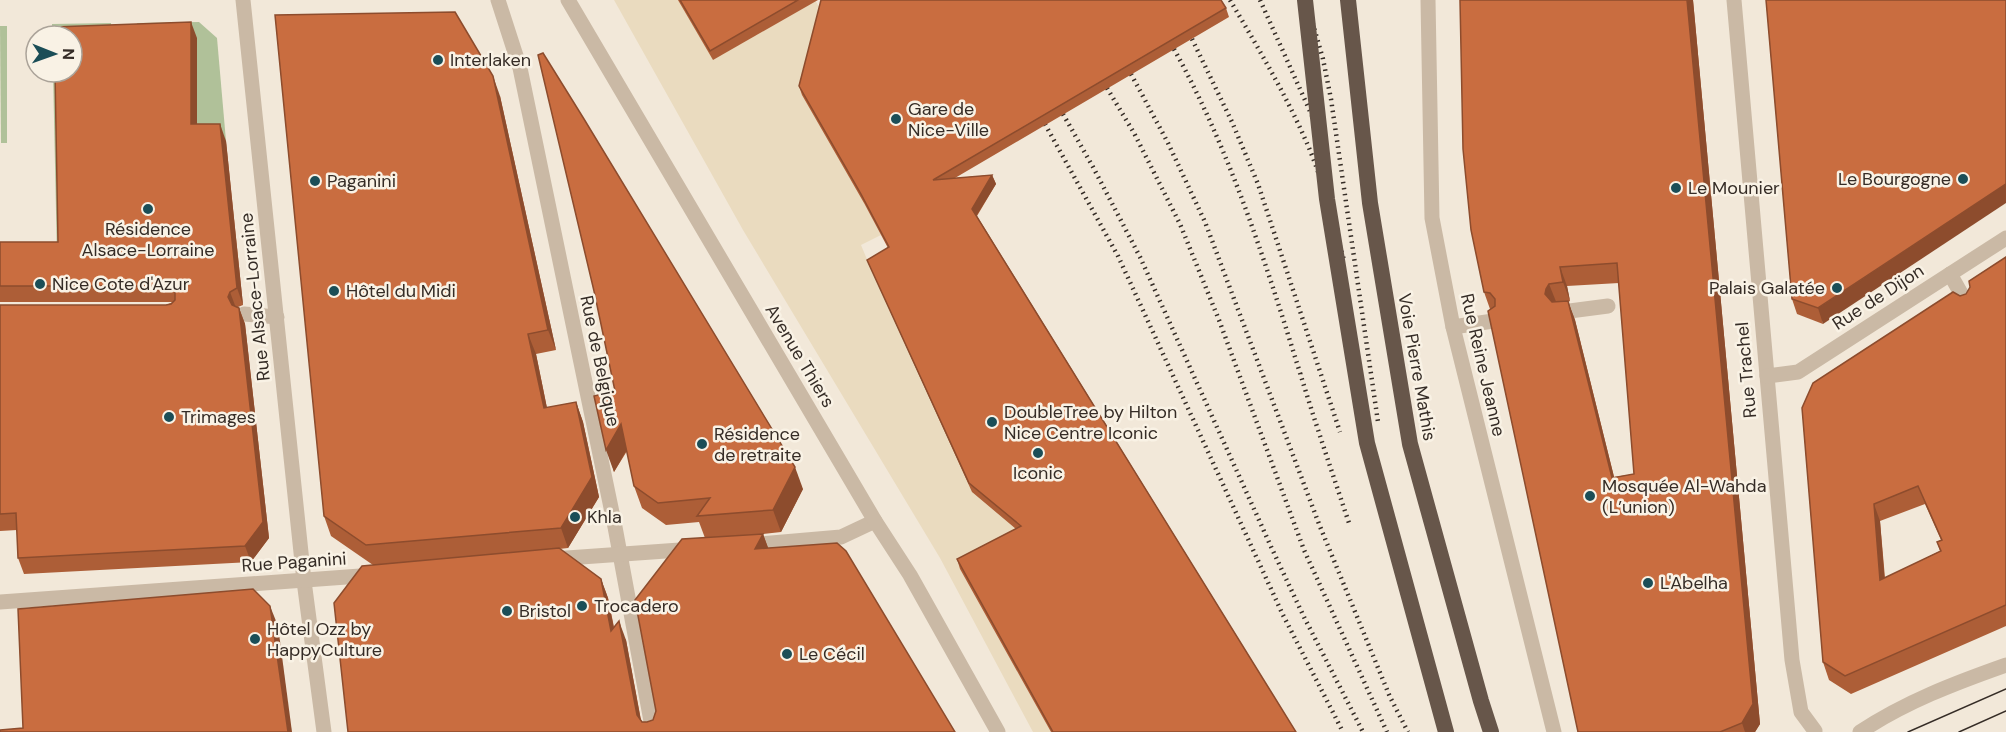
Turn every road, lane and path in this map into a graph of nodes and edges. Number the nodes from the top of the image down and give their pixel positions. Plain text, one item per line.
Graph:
1 (243, 0) edge
2 (498, 0) edge
3 (568, 0) edge
4 (1305, 0) edge
5 (1348, 0) edge
6 (1428, 0) edge
7 (1734, 0) edge
8 (2006, 238) edge
9 (1950, 274) junction
10 (1967, 304) edge
11 (1608, 306) dead end
12 (1562, 312) edge
13 (244, 314) dead end
14 (277, 317) junction
15 (1493, 321) edge
16 (1453, 327) junction
17 (1767, 376) junction
18 (875, 521) junction
19 (728, 546) edge
20 (705, 548) edge
21 (620, 554) junction
22 (540, 560) edge
23 (390, 574) edge
24 (304, 581) junction
25 (0, 602) edge
26 (2006, 665) edge
27 (324, 732) edge
28 (653, 732) edge
29 (998, 732) edge
30 (1446, 732) edge
31 (1491, 732) edge
32 (1554, 732) edge
33 (1817, 732) edge
34 (1860, 732) edge

1 - 14 street, Rue Alsace-Lorraine
2 - 21 street, Rue de Belgique
3 - 18 street, Avenue Thiers
4 - 30 highway, bridge
5 - 31 highway, Voie Pierre Mathis
6 - 16 street, Rue Reine Jeanne
7 - 17 street, Rue Trachel
8 - 9 street, Rue de Dijon
9 - 10 street
9 - 17 street, Rue de Dijon
11 - 12 street
13 - 14 street
14 - 24 street, Rue Alsace-Lorraine
15 - 16 street
16 - 32 street, Rue Reine Jeanne
17 - 33 street, Rue Trachel
18 - 19 street
18 - 29 street, Avenue Thiers
20 - 21 street
21 - 22 street
21 - 28 street, Rue de Belgique
23 - 24 street, Rue Paganini
24 - 25 street, Rue Paganini
24 - 27 street, Rue Alsace-Lorraine
26 - 34 street

